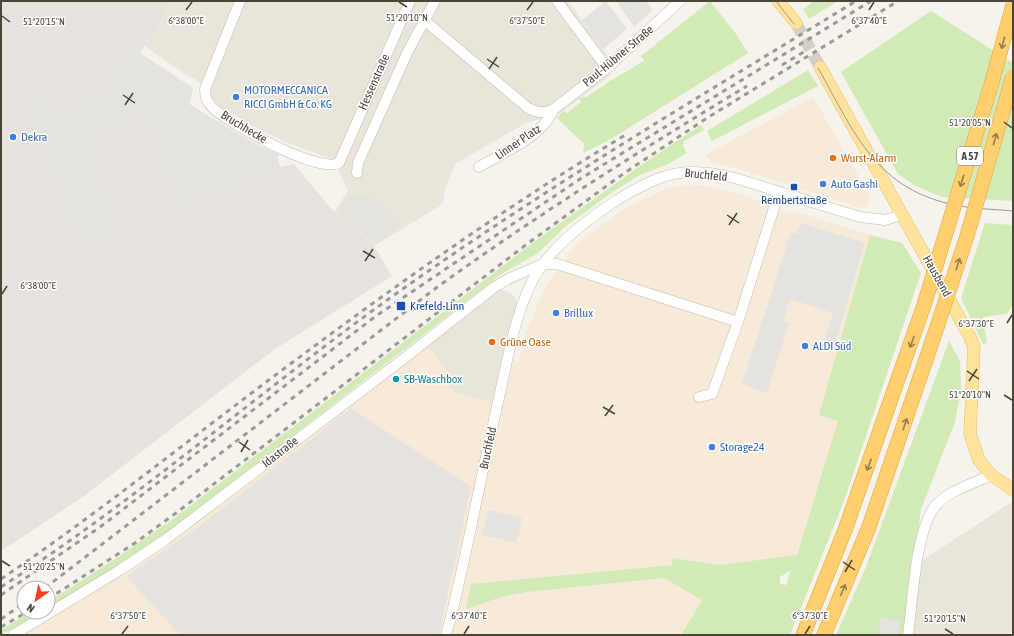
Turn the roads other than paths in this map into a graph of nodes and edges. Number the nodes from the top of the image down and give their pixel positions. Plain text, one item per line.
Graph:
1 (240, 1) edge
2 (410, 1) edge
3 (435, 1) edge
4 (557, 1) edge
5 (778, 1) edge
6 (678, 2) edge
7 (1013, 5) edge
8 (424, 20) junction
9 (796, 23) tunnel mouth
10 (820, 67) tunnel mouth
11 (607, 68) junction
12 (1013, 76) edge
13 (554, 109) junction
14 (339, 163) joint
15 (479, 167) dead end
16 (357, 173) dead end
17 (779, 192) junction
18 (902, 215) junction
19 (543, 264) junction
20 (738, 322) junction
21 (699, 397) dead end
22 (991, 475) junction
23 (1013, 490) edge
24 (13, 635) edge
25 (446, 635) edge
26 (803, 635) edge
27 (824, 635) edge
28 (908, 635) edge

1 - 14 street, Bruchhecke
2 - 14 street, Hessenstraße
3 - 8 street
4 - 11 street
5 - 9 main road
6 - 11 street, Paul-Hübner-Straße
7 -> 26 highway, A 57, bridge
8 - 13 street, Linner Platz
8 - 16 street
10 - 18 main road, Hausbend
11 - 13 street, Paul-Hübner-Straße
27 -> 12 highway, A 57, bridge
13 - 15 street, Linner Platz
17 - 18 street, Bruchfeld
17 - 19 street, Bruchfeld
17 - 20 street
18 - 22 main road, Hausbend
19 - 20 street
19 - 24 street, Idastraße
19 - 25 street, Bruchfeld
20 - 21 street
22 - 23 main road, Hausbend
22 - 28 street

